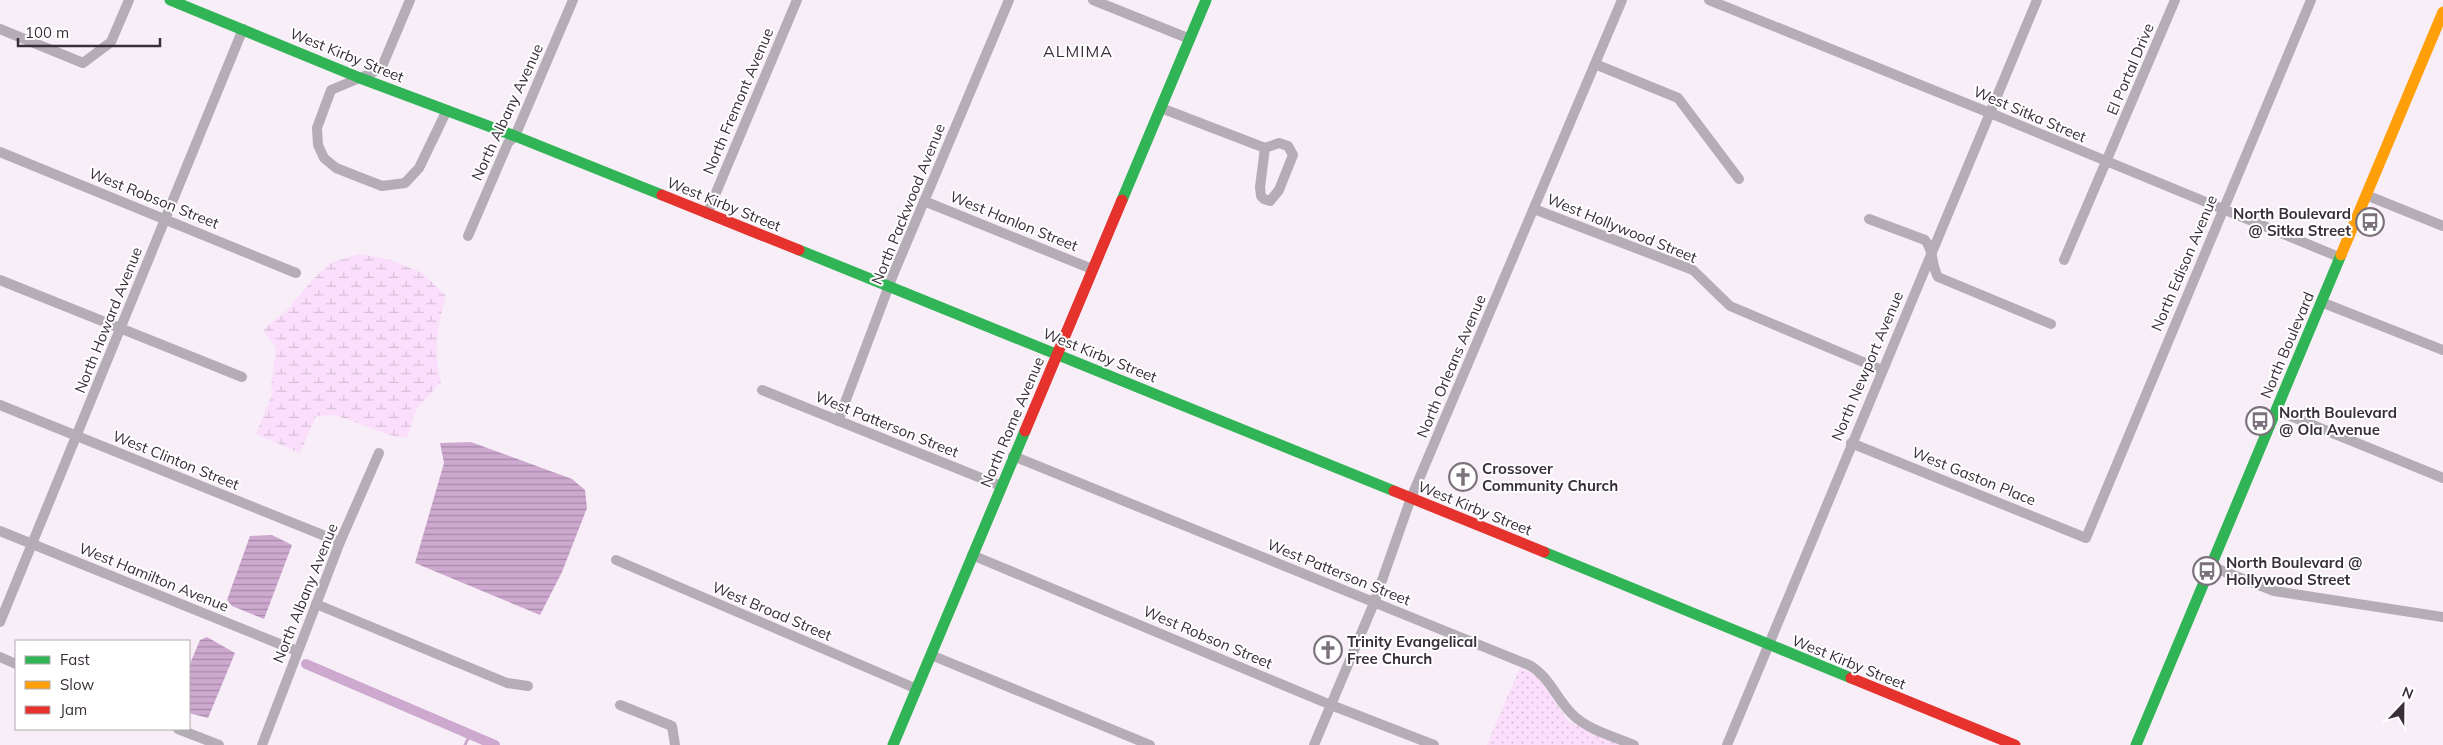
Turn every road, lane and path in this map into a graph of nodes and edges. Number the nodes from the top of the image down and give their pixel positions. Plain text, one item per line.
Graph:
1 (129, 0) edge
2 (170, 0) edge
3 (410, 0) edge
4 (573, 0) edge
5 (797, 0) edge
6 (1009, 0) edge
7 (1093, 0) edge
8 (1206, 0) edge
9 (1622, 0) edge
10 (1709, 0) edge
11 (2037, 0) edge
12 (2176, 0) edge
13 (2311, 0) edge
14 (2443, 12) edge
15 (0, 28) edge
16 (243, 29) junction
17 (1190, 38) junction
18 (1595, 64) junction
19 (360, 78) junction
20 (1161, 108) junction
21 (447, 110) junction
22 (1990, 112) junction
23 (516, 136) junction
24 (1265, 148) junction
25 (0, 152) edge
26 (2107, 162) junction
27 (1739, 179) dead end
28 (2366, 195) junction
29 (924, 201) junction
30 (1534, 209) junction
31 (2222, 210) junction
32 (707, 214) junction
33 (165, 219) junction
34 (1869, 219) dead end
35 (2443, 226) edge
36 (468, 236) dead end
37 (1931, 252) junction
38 (2339, 257) junction
39 (2064, 260) dead end
40 (1092, 269) junction
41 (296, 273) dead end
42 (0, 280) edge
43 (889, 286) junction
44 (2321, 302) junction
45 (2050, 324) dead end
46 (120, 328) junction
47 (2443, 350) edge
48 (1057, 353) junction
49 (1882, 370) junction
50 (242, 377) dead end
51 (762, 390) dead end
52 (0, 405) edge
53 (2276, 410) junction
54 (838, 421) junction
55 (77, 437) junction
56 (1851, 443) junction
57 (379, 453) dead end
58 (1013, 456) junction
59 (2443, 478) edge
60 (1001, 486) junction
61 (1411, 498) junction
62 (0, 531) edge
63 (2086, 538) joint
64 (340, 542) junction
65 (32, 544) junction
66 (972, 554) junction
67 (616, 560) dead end
68 (2210, 566) junction
69 (1374, 602) junction
70 (316, 604) junction
71 (2443, 617) edge
72 (0, 622) edge
73 (1768, 644) junction
74 (297, 651) junction
75 (931, 654) junction
76 (0, 657) edge
77 (15, 664) edge
78 (528, 686) dead end
79 (917, 689) junction
80 (620, 705) dead end
81 (1331, 705) junction
82 (181, 730) edge
83 (219, 745) edge
84 (262, 745) edge
85 (675, 745) edge
86 (893, 745) edge
87 (1150, 745) edge
88 (1314, 745) edge
89 (1434, 745) edge
90 (1634, 745) edge
91 (1727, 745) edge
92 (2015, 745) edge
93 (2136, 745) edge

1 - 15 street
2 - 16 street, West Kirby Street
3 - 19 street
4 - 23 street, North Albany Avenue
5 - 32 street, North Fremont Avenue
6 - 29 street, North Packwood Avenue
7 - 17 street
8 - 17 street, North Rome Avenue
9 - 18 street, North Orleans Avenue
10 - 22 street, West Sitka Street
11 - 22 street, North Newport Avenue
12 - 26 street, El Portal Drive
13 - 31 street, North Edison Avenue
14 - 28 street, North Boulevard
16 - 19 street, West Kirby Street
16 - 33 street, North Howard Avenue
17 - 20 street, North Rome Avenue
18 - 27 street
18 - 30 street, North Orleans Avenue
19 - 21 street, West Kirby Street
19 - 21 street
20 - 24 street
20 - 40 street, North Rome Avenue
21 - 23 street, West Kirby Street
22 - 26 street, West Sitka Street
22 - 37 street, North Newport Avenue
23 - 32 street, West Kirby Street
23 - 36 street, North Albany Avenue
24 - 24 street
25 - 33 street, West Robson Street
26 - 31 street, West Sitka Street
26 - 39 street, El Portal Drive
28 - 35 street
28 - 38 street, North Boulevard
29 - 40 street, West Hanlon Street
29 - 43 street, North Packwood Avenue
30 - 49 street, West Hollywood Street
30 - 61 street, North Orleans Avenue
31 - 38 street, West Sitka Street
31 - 63 street, North Edison Avenue
32 - 43 street, West Kirby Street
33 - 41 street, West Robson Street
33 - 46 street, North Howard Avenue
34 - 37 street
37 - 45 street
37 - 49 street, North Newport Avenue
38 - 44 street, North Boulevard
40 - 48 street, North Rome Avenue
42 - 46 street
43 - 48 street, West Kirby Street
43 - 54 street, North Packwood Avenue
44 - 47 street
44 - 53 street, North Boulevard
46 - 50 street
46 - 55 street, North Howard Avenue
48 - 58 street, North Rome Avenue
48 - 61 street, West Kirby Street
49 - 56 street, North Newport Avenue
51 - 54 street, West Patterson Street
52 - 55 street, West Clinton Street
53 - 59 street
53 - 68 street, North Boulevard
54 - 60 street, West Patterson Street
55 - 64 street, West Clinton Street
55 - 65 street, North Howard Avenue
56 - 63 street, West Gaston Place
56 - 73 street, North Newport Avenue
57 - 64 street, North Albany Avenue
58 - 60 street, North Rome Avenue
58 - 69 street, West Patterson Street
60 - 66 street, North Rome Avenue
61 - 69 street, North Orleans Avenue
61 - 73 street, West Kirby Street
62 - 65 street, West Hamilton Avenue
64 - 70 street, North Albany Avenue
65 - 72 street, North Howard Avenue
65 - 74 street, West Hamilton Avenue
66 - 75 street, North Rome Avenue
66 - 81 street, West Robson Street
67 - 79 street, West Broad Street
68 - 71 street
68 - 93 street, North Boulevard
69 - 81 street, North Orleans Avenue
69 - 90 street, West Patterson Street
70 - 74 street, North Albany Avenue
70 - 78 street
73 - 91 street, North Newport Avenue
73 - 92 street, West Kirby Street
74 - 84 street, North Albany Avenue
75 - 79 street, North Rome Avenue
75 - 87 street
76 - 77 street
79 - 86 street, North Rome Avenue
80 - 85 street
81 - 88 street, North Orleans Avenue
81 - 89 street, West Robson Street
82 - 83 street

